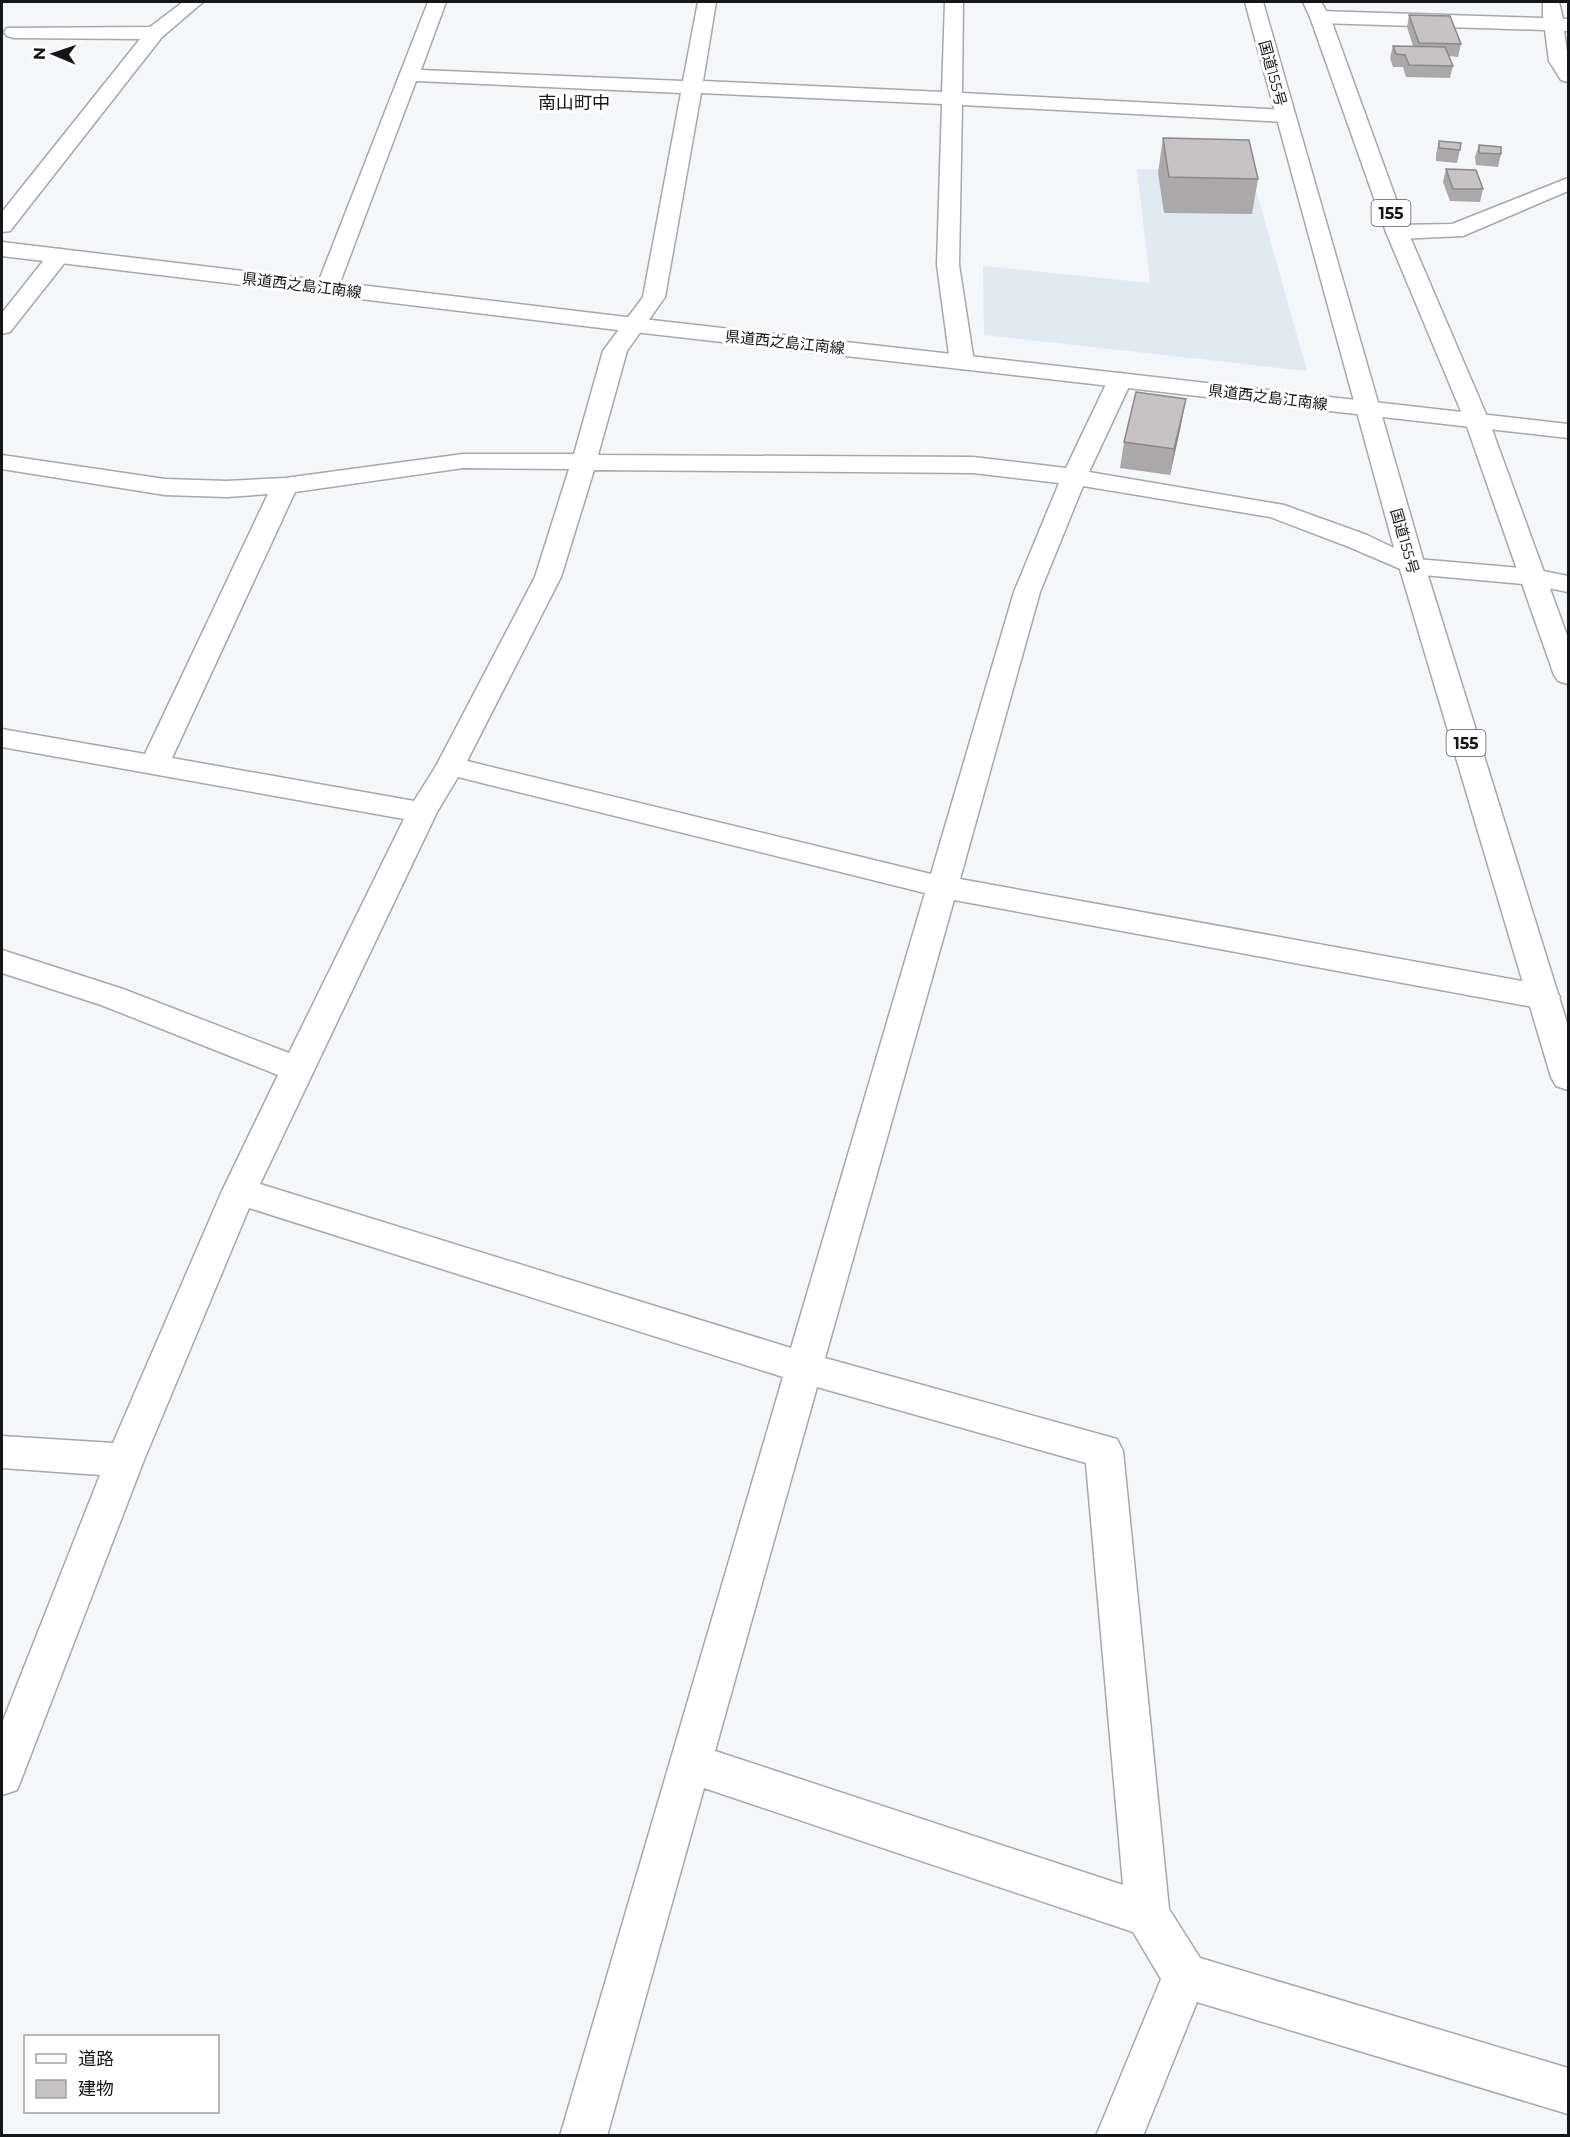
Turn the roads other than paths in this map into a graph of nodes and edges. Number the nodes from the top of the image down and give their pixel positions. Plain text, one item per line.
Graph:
1 (194, 2) edge
2 (437, 2) edge
3 (707, 2) edge
4 (954, 2) edge
5 (1254, 2) edge
6 (1550, 2) edge
7 (1316, 9) edge
8 (1561, 25) edge
9 (14, 32) dead end
10 (155, 33) junction
11 (409, 75) junction
12 (1569, 76) edge
13 (692, 89) junction
14 (951, 98) junction
15 (1285, 116) junction
16 (1569, 184) edge
17 (2, 226) edge
18 (1397, 232) junction
19 (2, 249) edge
20 (59, 256) junction
21 (327, 288) junction
22 (634, 325) junction
23 (2, 327) edge
24 (962, 362) junction
25 (1120, 380) junction
26 (1366, 408) junction
27 (1478, 421) junction
28 (1569, 431) edge
29 (2, 462) edge
30 (583, 463) junction
31 (1074, 477) junction
32 (285, 486) junction
33 (1412, 566) junction
34 (1533, 577) junction
35 (1569, 584) edge
36 (1569, 675) edge
37 (2, 738) edge
38 (154, 765) junction
39 (450, 766) junction
40 (422, 812) junction
41 (942, 887) junction
42 (2, 961) edge
43 (1544, 997) junction
44 (297, 1069) junction
45 (1569, 1077) edge
46 (239, 1191) junction
47 (804, 1368) junction
48 (2, 1452) edge
49 (125, 1460) junction
50 (689, 1763) junction
51 (2, 1775) edge
52 (1148, 1915) junction
53 (1185, 1976) junction
54 (1569, 2091) edge
55 (583, 2136) edge
56 (1119, 2136) edge

1 - 10 main road
2 - 11 main road
3 - 13 main road
4 - 14 main road
5 - 15 main road, 国道155号 / 155
6 - 8 main road
7 - 8 main road
7 - 18 main road, 155
8 - 12 main road
9 - 10 main road
10 - 17 main road
11 - 13 main road
11 - 21 main road
13 - 14 main road
13 - 22 main road
14 - 15 main road
14 - 24 main road
15 - 26 main road, 国道155号 / 155
16 - 18 main road
18 - 27 main road, 155
19 - 20 main road, 県道西之島江南線
20 - 21 main road, 県道西之島江南線
20 - 23 main road
21 - 22 main road, 県道西之島江南線
22 - 24 main road, 県道西之島江南線
22 - 30 main road
24 - 25 main road, 県道西之島江南線
25 - 26 main road, 県道西之島江南線
25 - 31 main road
26 - 27 main road, 県道西之島江南線
26 - 33 main road, 国道155号 / 155
27 - 28 main road, 県道西之島江南線
27 - 34 main road, 155
29 - 32 main road
30 - 31 main road
30 - 32 main road
30 - 39 main road
31 - 33 main road
31 - 41 main road
32 - 38 main road
33 - 34 main road
33 - 43 main road, 国道155号 / 155
34 - 35 main road
34 - 36 main road, 155
37 - 38 main road
38 - 40 main road
39 - 40 main road
39 - 41 main road
40 - 44 main road
41 - 43 main road
41 - 47 main road
42 - 44 main road
43 - 45 main road, 国道155号 / 155
44 - 46 main road
46 - 47 main road
46 - 49 main road
47 - 50 main road
47 - 52 main road
48 - 49 main road
49 - 51 main road
50 - 52 main road
50 - 55 main road
52 - 53 main road
53 - 54 main road
53 - 56 main road

